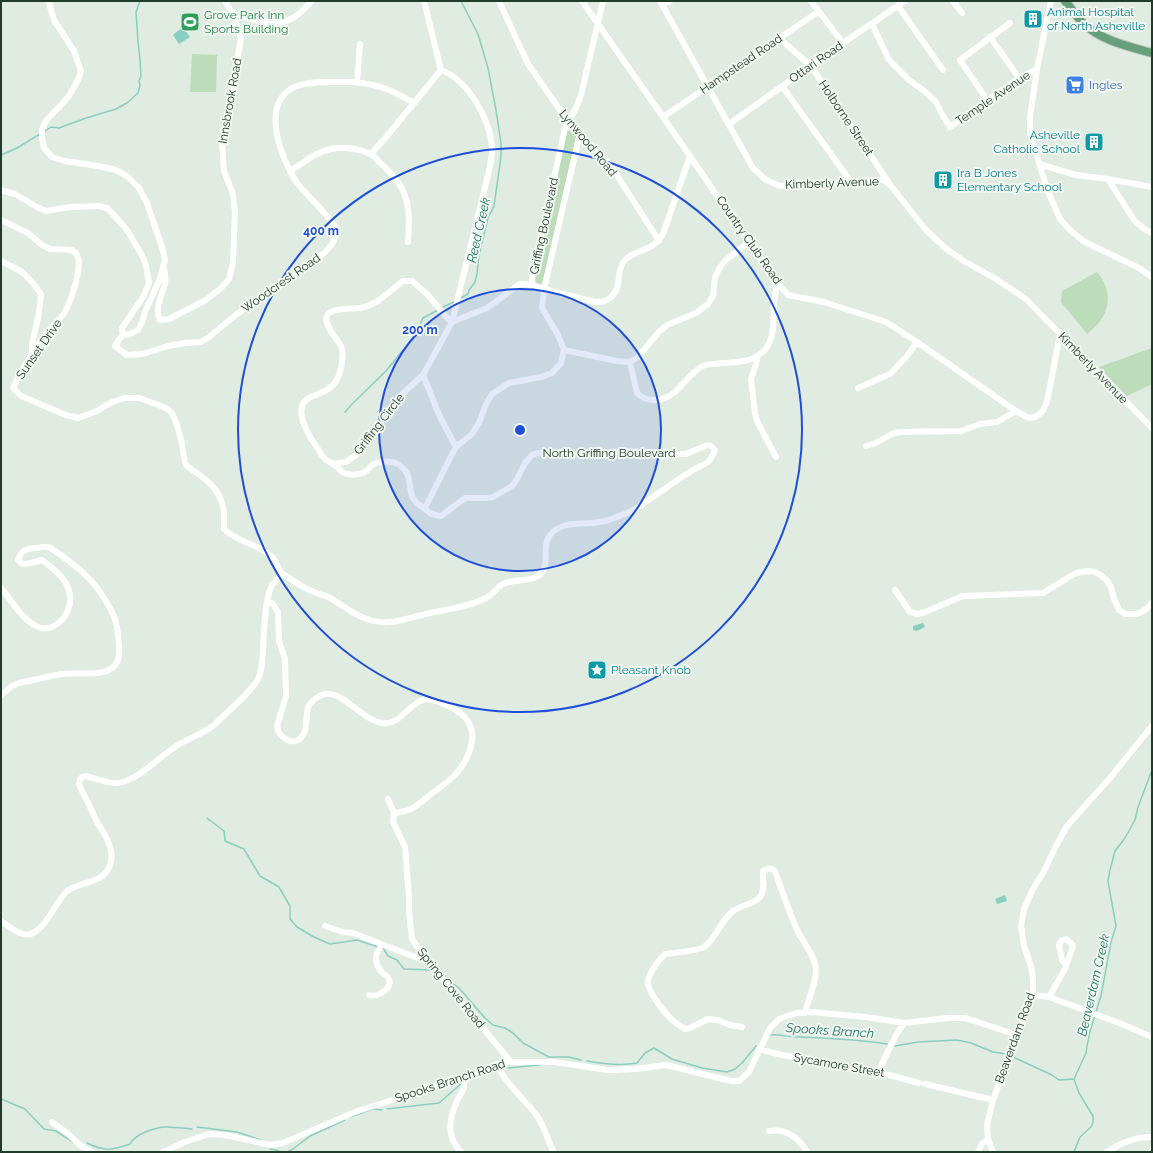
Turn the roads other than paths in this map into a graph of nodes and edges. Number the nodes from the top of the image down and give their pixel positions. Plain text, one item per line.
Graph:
1 (49, 1) edge
2 (225, 1) edge
3 (312, 1) edge
4 (424, 1) edge
5 (500, 1) edge
6 (582, 1) edge
7 (603, 1) edge
8 (670, 1) edge
9 (811, 1) edge
10 (904, 1) edge
11 (953, 1) edge
12 (1051, 1) edge
13 (1065, 1) edge
14 (661, 3) edge
15 (898, 6) junction
16 (818, 12) junction
17 (233, 13) junction
18 (962, 13) dead end
19 (597, 23) junction
20 (1010, 23) dead end
21 (872, 24) junction
22 (990, 37) junction
23 (779, 38) junction
24 (843, 42) junction
25 (360, 44) dead end
26 (1152, 54) edge
27 (811, 66) junction
28 (1037, 69) junction
29 (441, 70) junction
30 (943, 70) dead end
31 (1019, 78) junction
32 (357, 81) junction
33 (782, 86) junction
34 (707, 88) junction
35 (987, 100) junction
36 (414, 103) junction
37 (663, 117) junction
38 (569, 123) junction
39 (729, 124) junction
40 (580, 133) junction
41 (371, 154) junction
42 (690, 156) junction
43 (1039, 164) junction
44 (290, 171) junction
45 (1108, 179) junction
46 (850, 182) junction
47 (891, 186) junction
48 (1152, 187) edge
49 (1, 190) edge
50 (1, 220) edge
51 (1152, 233) edge
52 (659, 241) junction
53 (408, 242) dead end
54 (749, 242) junction
55 (1, 261) edge
56 (164, 264) junction
57 (1152, 278) edge
58 (777, 282) junction
59 (532, 284) junction
60 (544, 290) junction
61 (452, 322) junction
62 (123, 334) junction
63 (1060, 334) junction
64 (917, 342) junction
65 (564, 350) junction
66 (32, 354) junction
67 (756, 357) junction
68 (630, 362) junction
69 (423, 375) junction
70 (858, 388) dead end
71 (1016, 411) junction
72 (1152, 428) edge
73 (866, 446) dead end
74 (456, 448) junction
75 (776, 457) dead end
76 (333, 464) junction
77 (424, 508) junction
78 (283, 574) junction
79 (1, 588) edge
80 (895, 590) dead end
81 (268, 601) junction
82 (1152, 603) edge
83 (1, 695) edge
84 (1152, 726) edge
85 (388, 799) dead end
86 (394, 813) junction
87 (1, 921) edge
88 (325, 926) dead end
89 (382, 945) junction
90 (428, 962) junction
91 (1066, 965) dead end
92 (369, 995) dead end
93 (1033, 995) junction
94 (1049, 997) junction
95 (805, 1013) junction
96 (904, 1023) junction
97 (742, 1027) dead end
98 (1017, 1034) junction
99 (1152, 1037) edge
100 (759, 1049) junction
101 (511, 1062) junction
102 (497, 1064) junction
103 (878, 1072) junction
104 (464, 1077) junction
105 (993, 1100) junction
106 (52, 1122) dead end
107 (769, 1131) dead end
108 (1152, 1137) edge
109 (988, 1139) junction
110 (92, 1152) edge
111 (165, 1152) edge
112 (461, 1152) edge
113 (554, 1152) edge
114 (807, 1152) edge
115 (978, 1152) edge
116 (993, 1152) edge
117 (1108, 1152) edge

1 - 56 street
2 - 17 street, Innsbrook Road
3 - 17 street
4 - 29 street
5 - 38 street, Lynwood Road
6 - 19 street, Country Club Road
7 - 19 street, Griffing Boulevard
8 - 14 street
9 - 16 street
10 - 15 street, Ottari Road
11 - 18 street
12 - 28 street
13 - 26 main road
14 - 34 street, Kimberly Avenue
15 - 21 street, Ottari Road
15 - 30 street
16 - 23 street, Hampstead Road
16 - 24 street
17 - 56 street, Innsbrook Road
19 - 37 street, Country Club Road
19 - 38 street, Griffing Boulevard
20 - 22 street
21 - 24 street, Ottari Road
21 - 35 street, Temple Avenue
22 - 31 street
22 - 35 street
23 - 27 street, Holborne Street
23 - 34 street, Hampstead Road
24 - 27 street, Ottari Road
25 - 32 street
27 - 33 street, Ottari Road
27 - 47 street, Holborne Street
28 - 31 street, Temple Avenue
28 - 43 street
29 - 36 street
29 - 61 street, Griffing Circle
31 - 35 street, Temple Avenue
32 - 36 street, Woodcrest Road
32 - 44 street, Woodcrest Road
33 - 39 street, Ottari Road
33 - 46 street
34 - 37 street, Hampstead Road
34 - 39 street, Kimberly Avenue
36 - 41 street
37 - 42 street, Country Club Road
38 - 40 street, Lynwood Road
38 - 59 street, Griffing Boulevard
39 - 46 street, Kimberly Avenue
40 - 52 street, Lynwood Road
40 - 60 street, Griffing Boulevard
41 - 44 street
41 - 53 street
42 - 52 street
42 - 54 street, Country Club Road
43 - 45 street
43 - 57 street
44 - 62 street, Woodcrest Road
45 - 48 street
45 - 51 street
46 - 47 street, Kimberly Avenue
47 - 63 street, Kimberly Avenue
49 - 62 street
50 - 66 street, Sunset Drive
52 - 60 street
54 - 58 street, Country Club Road
54 - 68 street
55 - 66 street
56 - 62 street
58 - 64 street, Country Club Road
58 - 67 street
59 - 60 street, Griffing Boulevard
59 - 61 street
60 - 65 street
61 - 69 street, Griffing Circle
61 - 76 street
63 - 71 street, Country Club Road
63 - 72 street, Kimberly Avenue
64 - 70 street
64 - 71 street, Country Club Road
65 - 68 street
65 - 74 street
66 - 78 street, Sunset Drive
67 - 68 street
67 - 75 street
69 - 74 street
69 - 76 street, Griffing Circle
71 - 73 street
74 - 77 street
76 - 77 street, North Griffing Boulevard
77 - 78 street, North Griffing Boulevard
78 - 81 street
79 - 83 street
80 - 82 street
81 - 86 street
81 - 87 street
84 - 93 street, Beaverdam Road
85 - 86 street, Spring Cove Road
86 - 90 street, Spring Cove Road
88 - 89 street
89 - 90 street
89 - 92 street
90 - 101 street, Spring Cove Road
91 - 94 street
93 - 94 street
93 - 98 street, Beaverdam Road
94 - 99 street
95 - 96 street, Spooks Branch Road
95 - 97 street
95 - 100 street, Spooks Branch Road
96 - 98 street, Spooks Branch Road
96 - 103 street
98 - 105 street, Beaverdam Road
100 - 101 street, Spooks Branch Road
100 - 103 street, Sycamore Street
101 - 102 street, Spooks Branch Road
102 - 104 street, Spooks Branch Road
102 - 113 street
103 - 105 street, Sycamore Street
104 - 111 street, Spooks Branch Road
104 - 112 street
105 - 109 street, Beaverdam Road
106 - 110 street
107 - 114 street
108 - 117 street
109 - 115 street
109 - 116 street, Beaverdam Road

